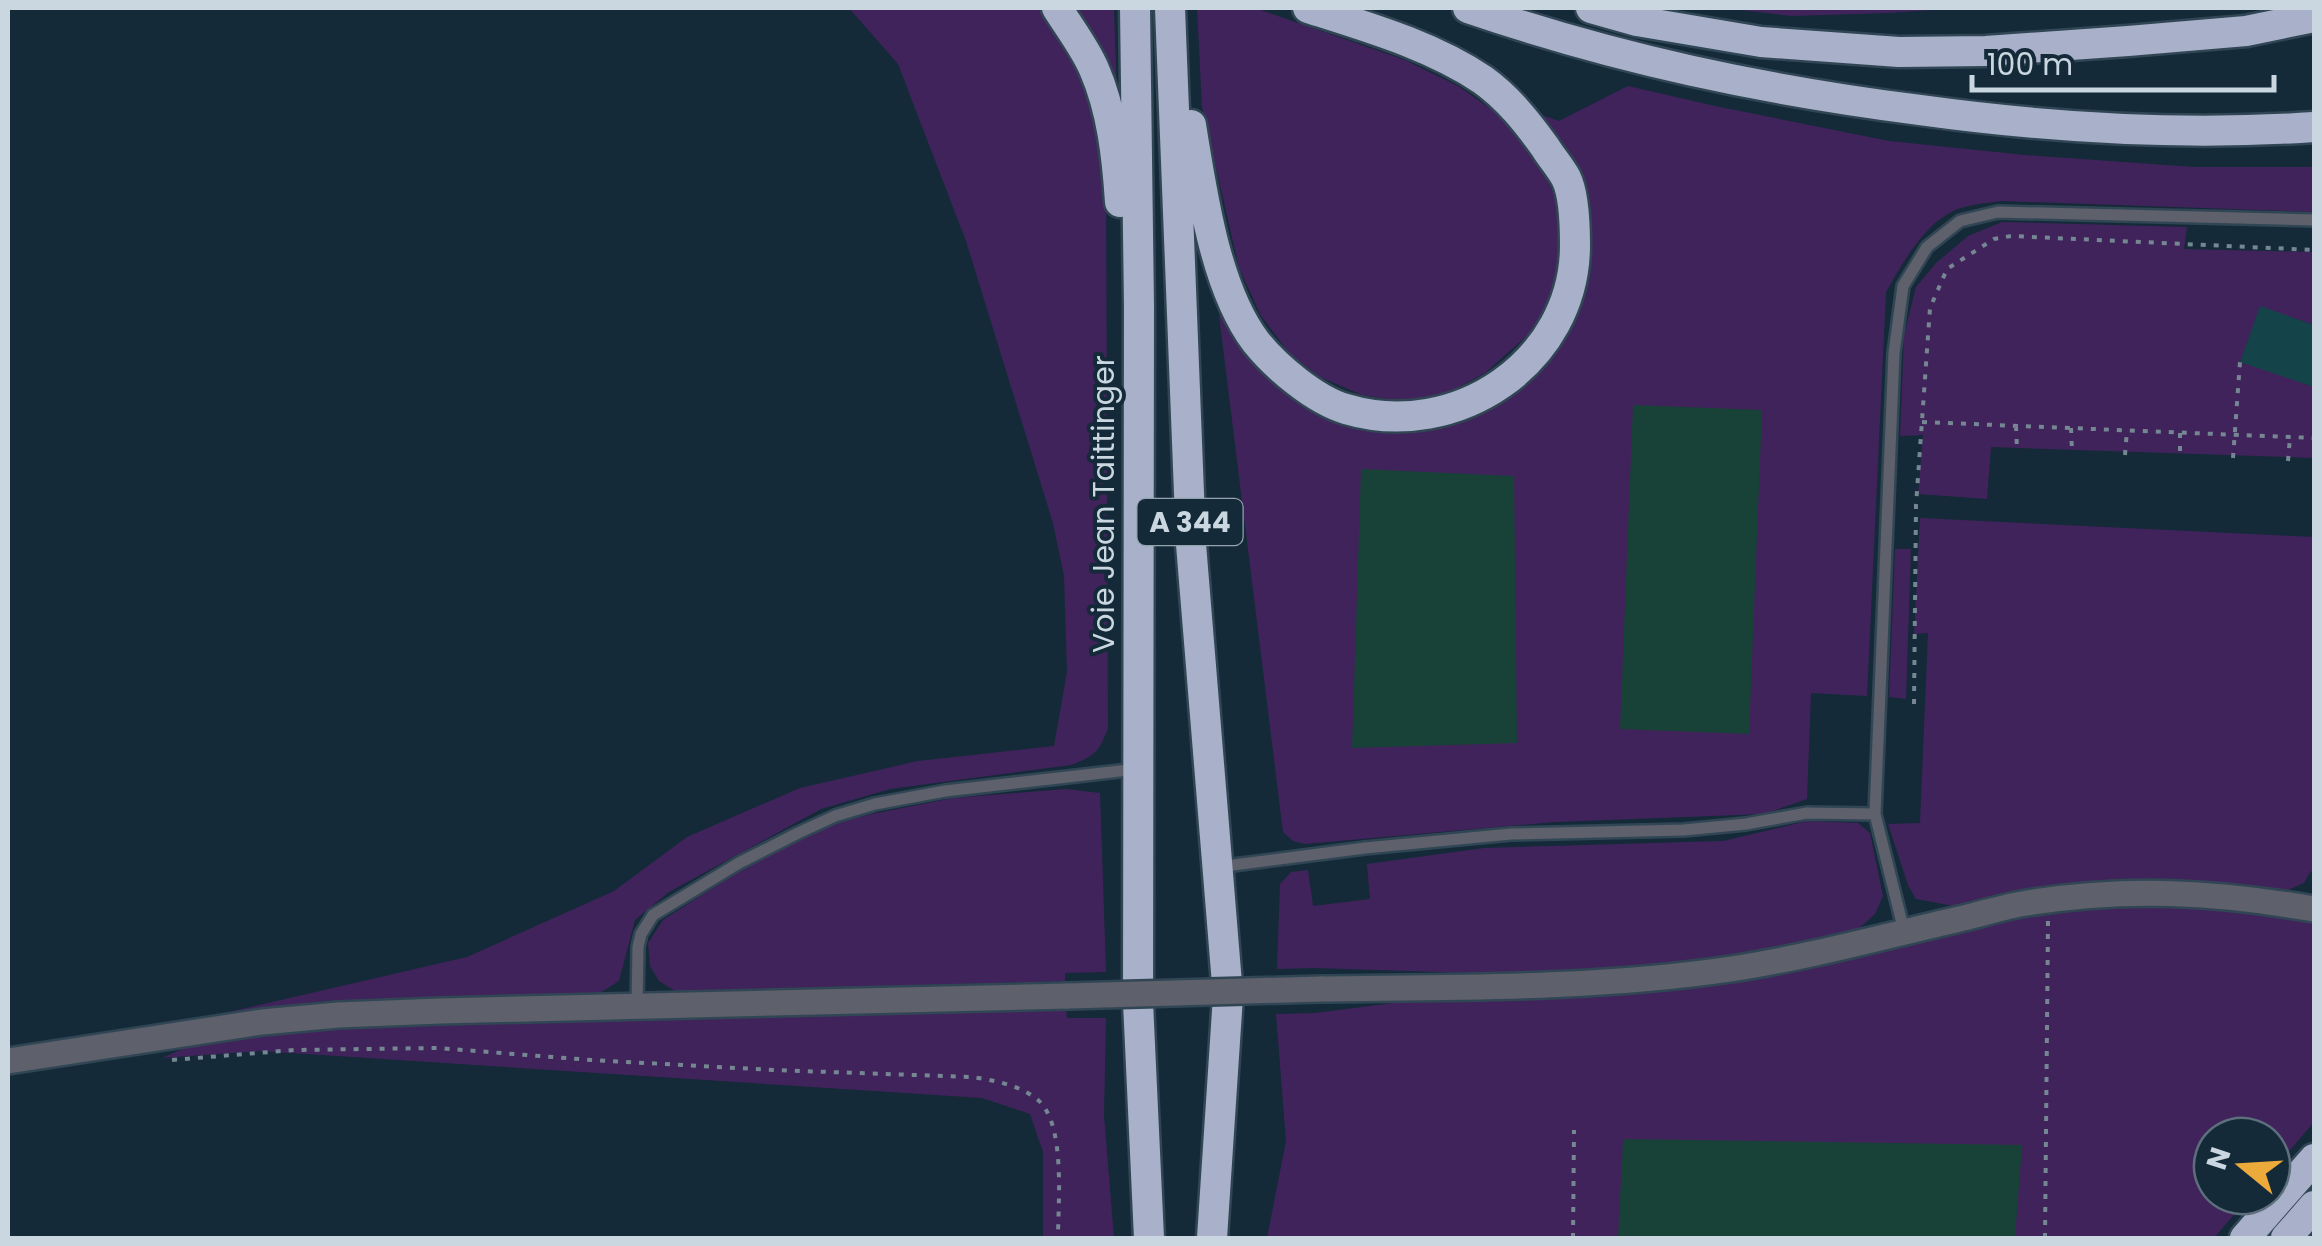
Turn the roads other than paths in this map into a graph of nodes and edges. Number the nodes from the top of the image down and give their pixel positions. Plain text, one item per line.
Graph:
1 (1057, 8) edge
2 (1135, 8) edge
3 (1170, 8) edge
4 (1308, 8) edge
5 (1468, 8) edge
6 (1591, 8) edge
7 (2314, 17) edge
8 (1172, 47) junction
9 (2314, 126) edge
10 (2314, 220) edge
11 (1139, 308) junction
12 (1137, 769) junction
13 (1875, 814) junction
14 (1218, 867) junction
15 (2314, 909) edge
16 (1904, 931) junction
17 (637, 1006) junction
18 (8, 1061) edge
19 (2314, 1159) edge
20 (2314, 1206) edge
21 (1149, 1238) edge
22 (1212, 1238) edge
23 (2245, 1238) edge
24 (2286, 1238) edge

1 - 11 highway
2 - 11 highway, Voie Jean Taittinger / A 344
3 - 8 highway, A 344
4 - 8 highway
5 - 9 highway
6 - 7 highway
8 - 14 highway, A 344
10 - 13 lane
11 - 12 highway, Voie Jean Taittinger / A 344
12 - 17 lane
12 - 21 highway, Voie Jean Taittinger / A 344
13 - 14 lane
13 - 16 lane
14 - 22 highway, A 344
15 - 16 street
16 - 17 street, bridge
17 - 18 street
19 - 23 highway
20 - 24 highway

